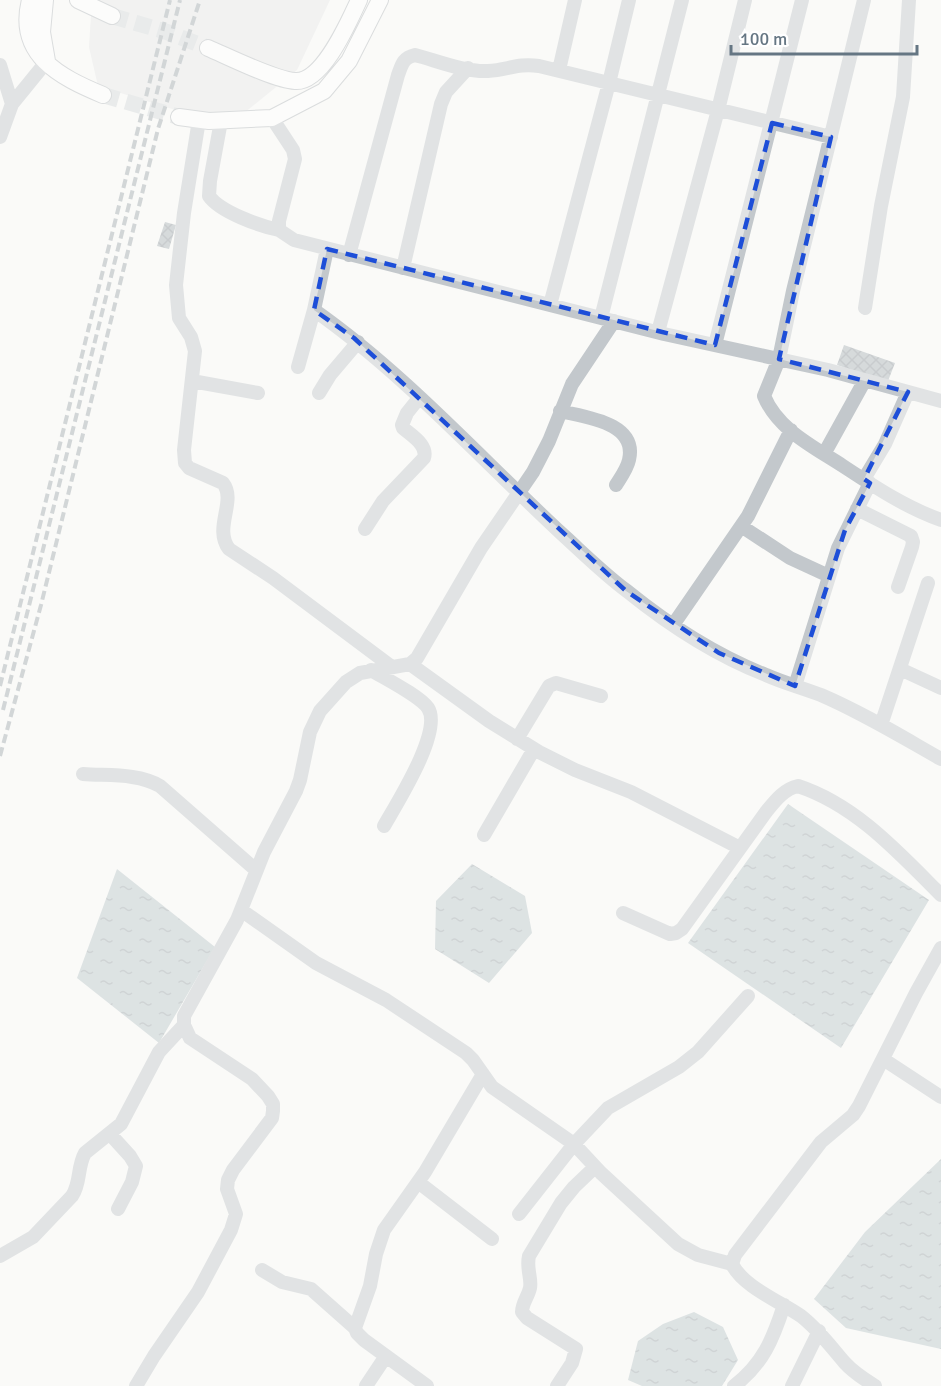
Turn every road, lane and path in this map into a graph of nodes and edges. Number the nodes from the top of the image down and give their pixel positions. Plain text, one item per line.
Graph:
1 (30, 0) edge
2 (45, 0) edge
3 (78, 0) edge
4 (359, 0) edge
5 (380, 0) edge
6 (576, 0) edge
7 (628, 0) edge
8 (682, 0) edge
9 (745, 0) edge
10 (802, 0) edge
11 (864, 0) edge
12 (909, 0) edge
13 (112, 16) tunnel mouth
14 (208, 48) tunnel mouth
15 (47, 61) junction
16 (0, 65) edge
17 (468, 69) junction
18 (559, 70) junction
19 (308, 78) junction
20 (2, 79) edge
21 (609, 83) junction
22 (103, 95) tunnel mouth
23 (659, 95) junction
24 (12, 104) junction
25 (292, 109) junction
26 (718, 110) junction
27 (179, 117) tunnel mouth
28 (272, 118) junction
29 (199, 120) junction
30 (220, 121) junction
31 (772, 123) junction
32 (0, 137) edge
33 (831, 137) junction
34 (279, 230) junction
35 (327, 249) junction
36 (349, 255) junction
37 (403, 268) junction
38 (550, 305) junction
39 (865, 308) dead end
40 (314, 310) junction
41 (608, 319) junction
42 (658, 332) junction
43 (358, 342) junction
44 (715, 345) junction
45 (779, 359) junction
46 (298, 367) dead end
47 (865, 380) junction
48 (192, 381) junction
49 (908, 392) junction
50 (258, 393) dead end
51 (319, 393) dead end
52 (419, 398) junction
53 (941, 401) edge
54 (560, 411) junction
55 (791, 430) junction
56 (824, 454) junction
57 (867, 482) junction
58 (616, 485) dead end
59 (518, 494) junction
60 (857, 509) junction
61 (941, 520) edge
62 (741, 526) junction
63 (365, 529) dead end
64 (829, 576) junction
65 (928, 583) dead end
66 (898, 587) dead end
67 (673, 625) junction
68 (410, 664) junction
69 (392, 667) junction
70 (900, 669) junction
71 (370, 670) junction
72 (795, 686) junction
73 (941, 688) edge
74 (601, 696) dead end
75 (881, 725) junction
76 (517, 739) junction
77 (534, 749) junction
78 (941, 759) edge
79 (83, 774) dead end
80 (384, 826) dead end
81 (484, 835) dead end
82 (740, 848) junction
83 (256, 870) junction
84 (941, 895) edge
85 (241, 910) junction
86 (623, 913) dead end
87 (941, 948) edge
88 (748, 996) dead end
89 (184, 1025) junction
90 (883, 1059) junction
91 (483, 1074) junction
92 (941, 1097) edge
93 (110, 1134) junction
94 (574, 1144) junction
95 (595, 1167) junction
96 (418, 1182) junction
97 (118, 1209) dead end
98 (519, 1214) dead end
99 (492, 1239) dead end
100 (0, 1256) edge
101 (732, 1264) junction
102 (262, 1270) dead end
103 (784, 1305) junction
104 (355, 1328) junction
105 (819, 1331) junction
106 (387, 1356) junction
107 (136, 1386) edge
108 (366, 1386) edge
109 (427, 1386) edge
110 (557, 1386) edge
111 (734, 1386) edge
112 (792, 1386) edge
113 (875, 1386) edge

1 - 15 main road
2 - 15 main road
3 - 13 main road
4 - 19 main road
5 - 25 main road
6 - 18 street
7 - 21 street
8 - 23 street
9 - 26 street
10 - 31 street
11 - 33 street
12 - 39 street
14 - 19 main road
15 - 22 main road
15 - 24 street
16 - 20 street
17 - 18 street
17 - 36 street
17 - 37 street
18 - 21 street
19 - 25 main road
20 - 24 street
21 - 23 street
21 - 38 street
23 - 26 street
23 - 41 street
24 - 32 street
25 - 28 main road
26 - 31 street
26 - 42 street
27 - 29 main road
28 - 30 main road
28 - 34 street
29 - 30 main road
29 - 48 street
30 - 34 street
31 - 33 street
31 - 44 street
33 - 45 street
34 - 35 street
35 - 36 street
35 - 40 street
36 - 37 street
37 - 38 street
38 - 41 street
40 - 43 street
40 - 46 street
41 - 42 street
41 - 54 street
42 - 44 street
43 - 51 street
43 - 52 street
44 - 45 street
45 - 47 street
45 - 55 street
47 - 49 street
47 - 56 street
48 - 50 street
48 - 69 street
49 - 53 street
49 - 57 street
52 - 59 street
52 - 63 street
54 - 58 street
54 - 59 street
55 - 56 street
55 - 62 street
56 - 57 street
57 - 60 street
57 - 61 street
59 - 67 street
59 - 68 street
60 - 64 street
60 - 66 street
62 - 64 street
62 - 67 street
64 - 72 street
65 - 70 street
67 - 72 street
68 - 69 street
68 - 76 street
69 - 71 street
70 - 73 street
70 - 75 street
71 - 80 street
71 - 83 street
72 - 75 street
74 - 76 street
75 - 78 street
76 - 77 street
77 - 81 street
77 - 82 street
79 - 83 street
82 - 84 street
82 - 86 street
83 - 85 street
85 - 89 street
85 - 91 street
87 - 90 street
88 - 94 street
89 - 93 street
89 - 107 street
90 - 92 street
90 - 101 street
91 - 94 street
91 - 96 street
93 - 97 street
93 - 100 street
94 - 95 street
94 - 98 street
95 - 101 street
95 - 110 street
96 - 99 street
96 - 104 street
101 - 103 street
102 - 104 street
103 - 105 street
103 - 111 street
104 - 106 street
105 - 112 street
105 - 113 street
106 - 108 street
106 - 109 street

